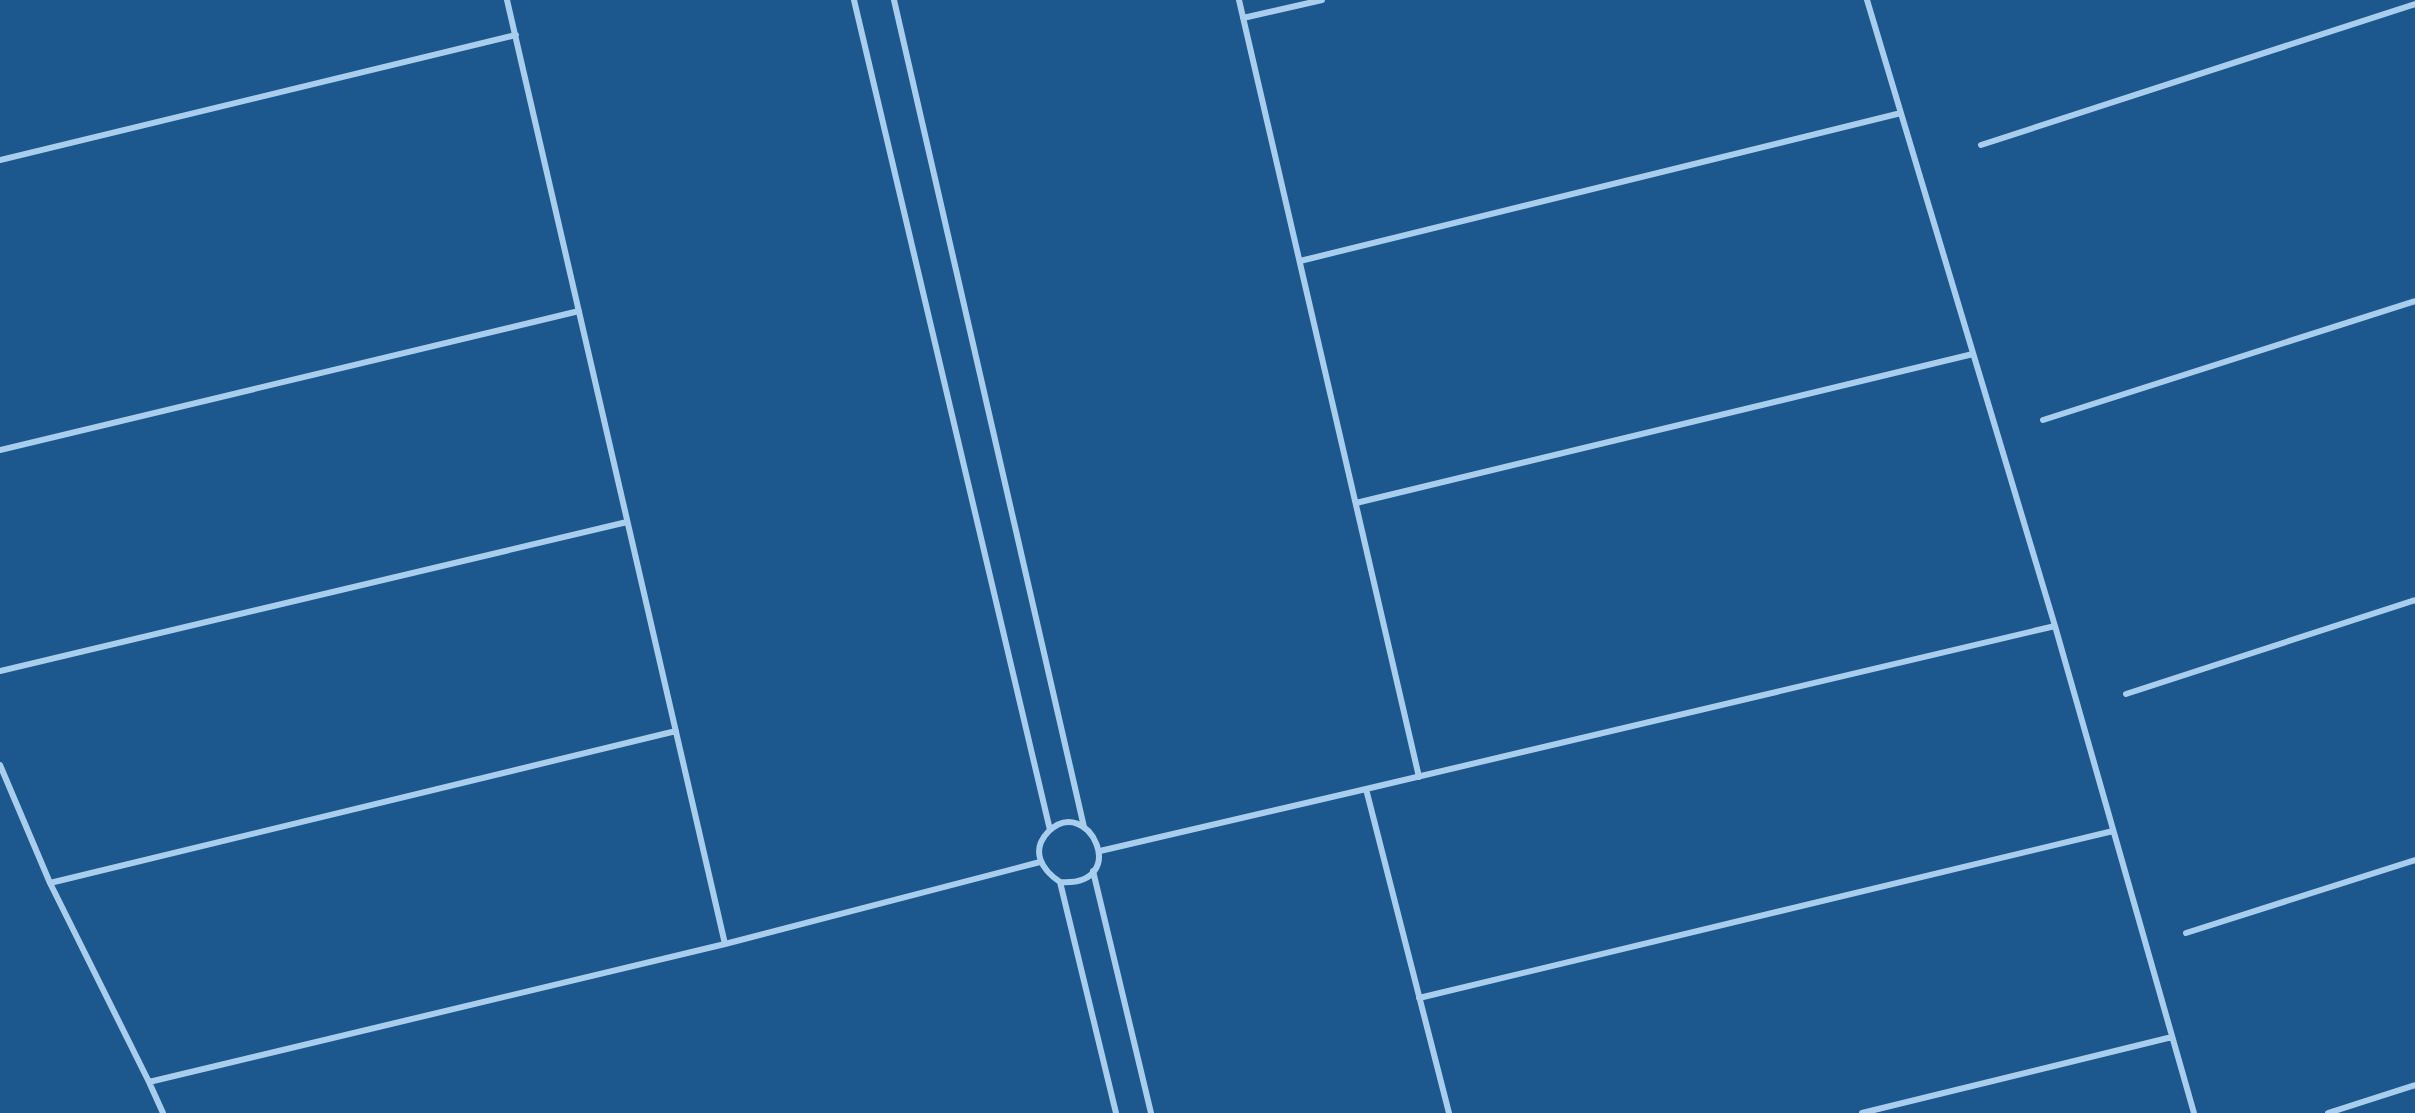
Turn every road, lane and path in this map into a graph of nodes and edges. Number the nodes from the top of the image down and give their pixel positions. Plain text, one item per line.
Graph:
1 (507, 0) edge
2 (854, 0) edge
3 (894, 0) edge
4 (1239, 0) edge
5 (1322, 0) edge
6 (1867, 0) edge
7 (2415, 4) edge
8 (1244, 18) junction
9 (516, 35) junction
10 (1901, 113) junction
11 (1981, 145) dead end
12 (0, 160) edge
13 (1300, 261) junction
14 (2415, 301) edge
15 (579, 311) junction
16 (1973, 354) junction
17 (2043, 420) dead end
18 (0, 450) edge
19 (1356, 503) junction
20 (627, 522) junction
21 (2415, 600) edge
22 (2055, 627) junction
23 (0, 672) edge
24 (2126, 693) dead end
25 (676, 731) junction
26 (0, 765) edge
27 (1419, 777) junction
28 (1366, 789) junction
29 (1084, 827) junction
30 (1050, 830) junction
31 (2114, 831) junction
32 (1100, 850) junction
33 (2415, 860) edge
34 (1040, 862) junction
35 (1093, 871) junction
36 (1060, 882) junction
37 (50, 883) junction
38 (2186, 933) dead end
39 (724, 944) junction
40 (1419, 998) junction
41 (2172, 1037) junction
42 (149, 1082) junction
43 (2415, 1085) edge
44 (164, 1113) edge
45 (1116, 1113) edge
46 (1151, 1113) edge
47 (1449, 1113) edge
48 (1862, 1113) edge
49 (2194, 1113) edge
50 (2328, 1113) edge

1 - 9 street
2 - 30 street
3 - 29 street
4 - 8 street
5 - 8 street
6 - 10 street
7 - 11 street
8 - 13 street
9 - 12 street
9 - 15 street
10 - 13 street
10 - 16 street
13 - 19 street
14 - 17 street
15 - 18 street
15 - 20 street
16 - 19 street
16 - 22 street
19 - 27 street
20 - 23 street
20 - 25 street
21 - 24 street
22 - 27 street
22 - 31 street
25 - 37 street
25 - 39 street
26 - 37 street
27 - 28 street
28 - 32 street
28 - 40 street
29 - 30 street
29 - 32 street
30 - 34 street
31 - 40 street
31 - 41 street
32 - 35 street
33 - 38 street
34 - 36 street
34 - 39 street
35 - 36 street
35 - 46 street
36 - 45 street
37 - 42 street
39 - 42 street
40 - 47 street
41 - 48 street
41 - 49 street
42 - 44 street
43 - 50 street

